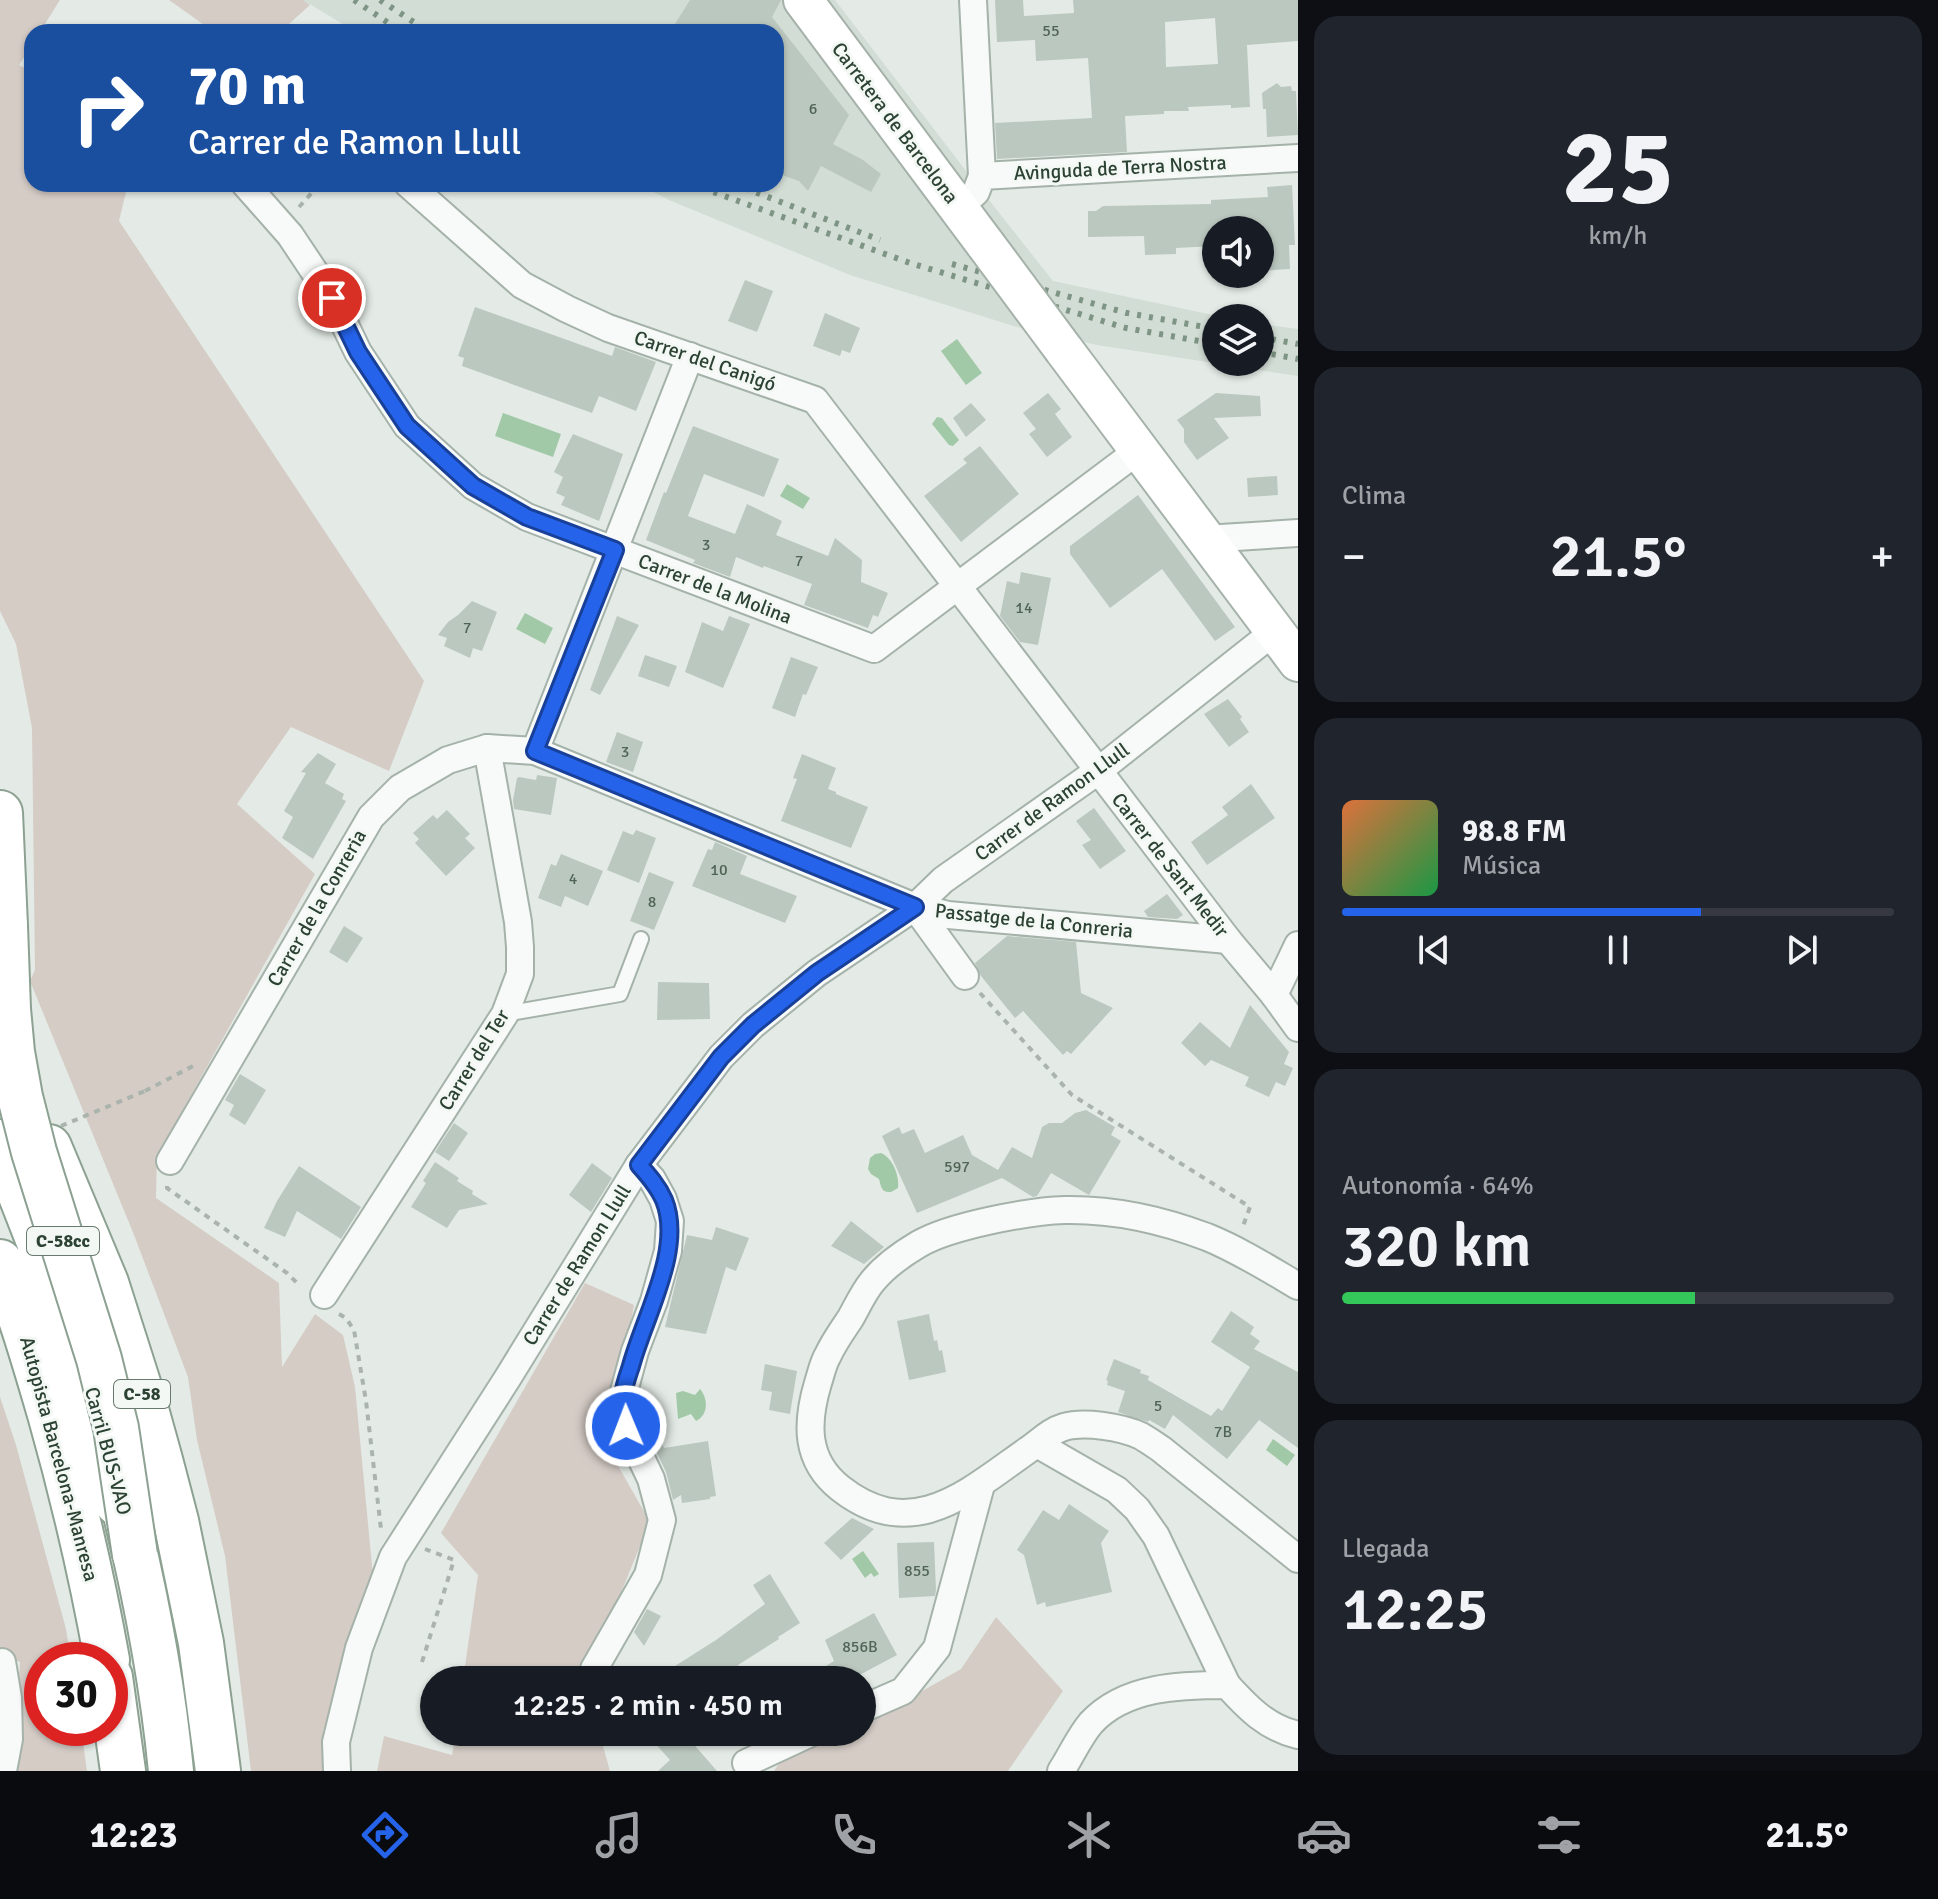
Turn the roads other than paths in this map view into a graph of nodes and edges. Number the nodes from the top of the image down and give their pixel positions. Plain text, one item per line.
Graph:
1 (803, 0) edge
2 (973, 0) edge
3 (1298, 158) edge
4 (982, 176) junction
5 (252, 192) edge
6 (417, 192) edge
7 (958, 208) junction
8 (690, 356) junction
9 (1139, 450) junction
10 (1298, 533) edge
11 (1205, 539) junction
12 (615, 550) junction
13 (956, 587) junction
14 (1275, 631) junction
15 (1298, 662) edge
16 (487, 748) junction
17 (535, 751) junction
18 (1098, 771) junction
19 (0, 813) edge
20 (915, 907) junction
21 (641, 939) dead end
22 (1228, 940) junction
23 (1298, 945) edge
24 (965, 976) road end
25 (1274, 995) junction
26 (505, 1014) junction
27 (1298, 1028) edge
28 (0, 1035) edge
29 (0, 1142) edge
30 (170, 1161) road end
31 (639, 1165) junction
32 (0, 1195) edge
33 (0, 1262) edge
34 (1298, 1286) edge
35 (320, 1299) road end
36 (1037, 1444) junction
37 (981, 1485) junction
38 (135, 1555) junction
39 (1298, 1559) edge
40 (104, 1642) edge
41 (2, 1662) dead end
42 (596, 1666) edge
43 (1227, 1685) junction
44 (876, 1703) edge
45 (1298, 1735) edge
46 (120, 1746) edge
47 (783, 1746) edge
48 (746, 1763) dead end
49 (3, 1771) edge
50 (123, 1771) edge
51 (171, 1771) edge
52 (218, 1771) edge
53 (337, 1771) edge
54 (1061, 1771) edge

1 - 7 main road, Carretera de Barcelona
2 - 4 street
3 - 4 street, Avinguda de Terra Nostra
4 - 7 street
5 - 12 street, Carrer de la Molina
6 - 8 street, Carrer del Canigó
7 - 9 main road, Carretera de Barcelona, bridge
8 - 12 street
8 - 13 street, Carrer del Canigó
9 - 11 main road, Carretera de Barcelona
9 - 13 street, Carrer de la Molina
10 - 11 street
11 - 14 main road, Carretera de Barcelona
12 - 13 street, Carrer de la Molina
12 - 17 street
13 - 18 street, Carrer de Sant Medir
14 - 15 main road, Carretera de Barcelona
14 - 18 street, Carrer de Ramon Llull
16 - 17 street, Carrer de la Conreria
16 - 26 street, Carrer del Ter
16 - 30 street, Carrer de la Conreria
17 - 20 street, Passatge de la Conreria
18 - 20 street, Carrer de Ramon Llull
18 - 22 street, Carrer de Sant Medir
19 - 38 highway, C-58cc, bridge
20 - 22 street, Passatge de la Conreria
20 - 24 street
20 - 31 street, Carrer de Ramon Llull
21 - 26 lane
22 - 25 street, Carrer de Sant Medir
23 - 25 street
25 - 27 street, Carrer de Sant Medir
26 - 35 street, Carrer del Ter
28 - 52 highway, C-58
29 - 38 highway, Carril BUS-VAO / C-58cc, bridge
31 - 42 street
31 - 53 street, Carrer de Ramon Llull
32 - 38 highway, C-58cc, bridge
33 - 40 highway, Autopista Barcelona-Manresa
34 - 37 street
36 - 37 street
36 - 39 street
36 - 43 street
37 - 44 street
38 - 51 highway, Carril BUS-VAO / C-58cc
41 - 49 street
43 - 45 street
43 - 54 street
46 - 50 highway
47 - 48 street

